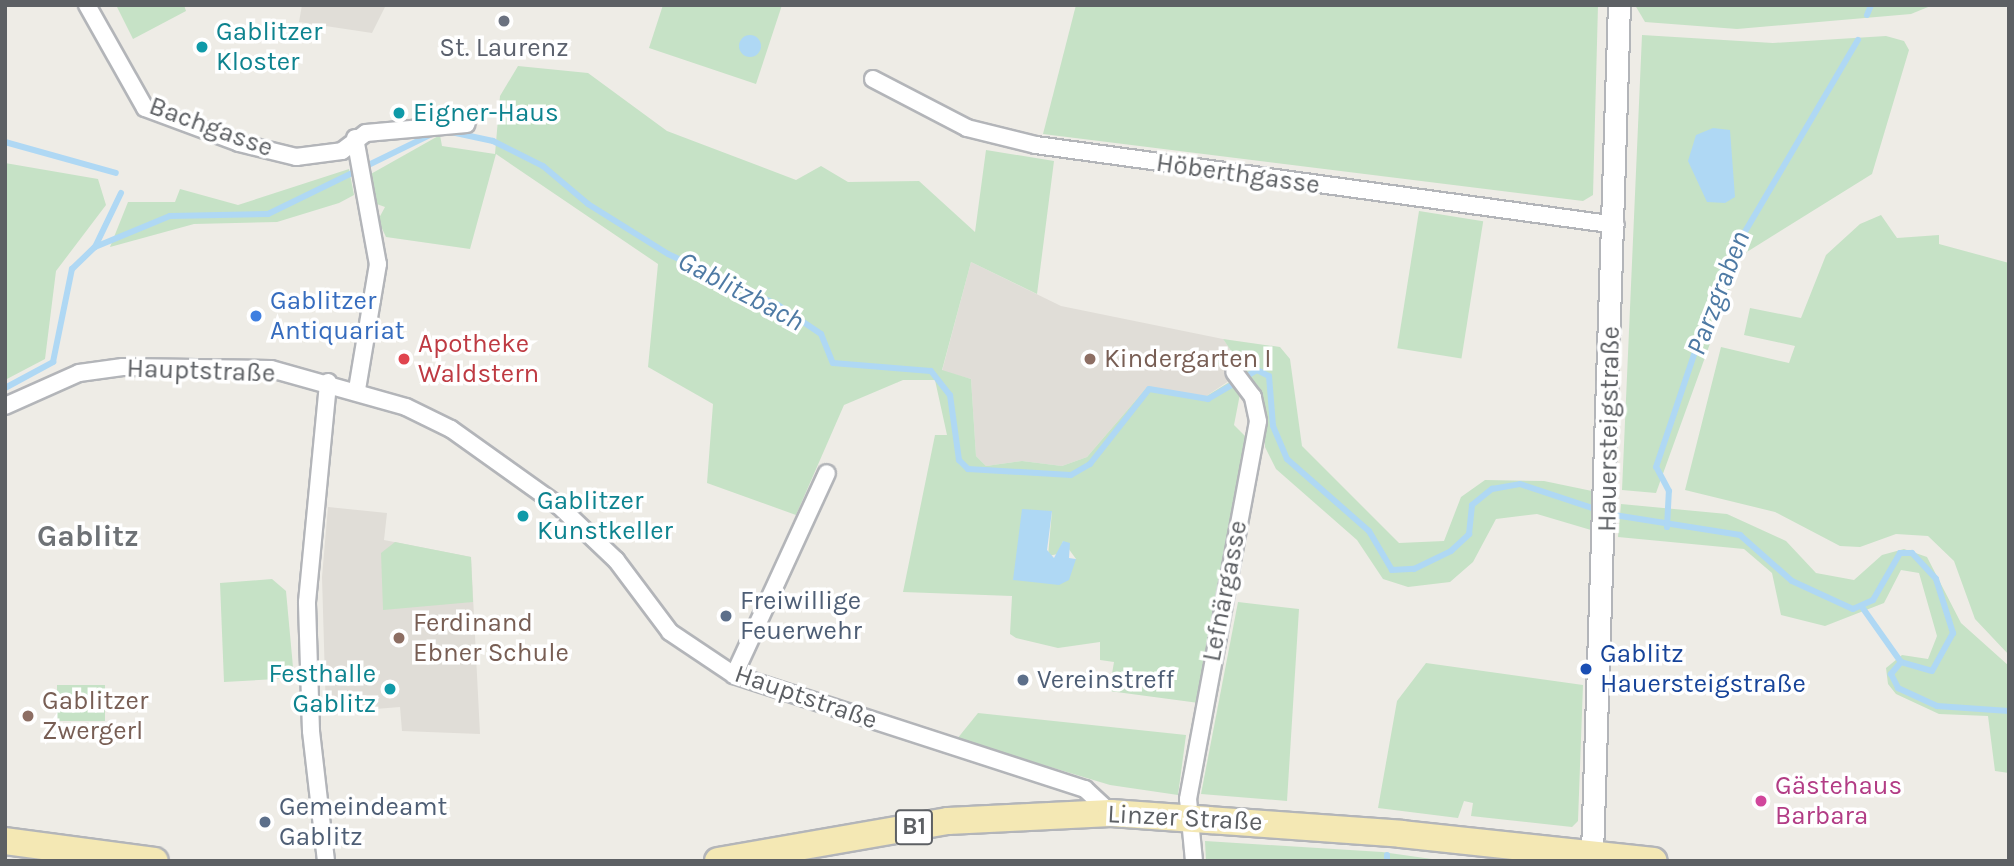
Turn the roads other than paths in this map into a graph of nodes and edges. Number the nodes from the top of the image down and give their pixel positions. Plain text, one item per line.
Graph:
1 (87, 5) edge
2 (1619, 5) edge
3 (873, 79) dead end
4 (467, 124) dead end
5 (356, 144) junction
6 (1616, 225) junction
7 (1234, 372) dead end
8 (328, 382) junction
9 (357, 390) junction
10 (5, 406) edge
11 (827, 473) dead end
12 (734, 675) junction
13 (1111, 813) junction
14 (1185, 816) junction
15 (5, 841) edge
16 (1593, 857) edge
17 (122, 859) edge
18 (155, 861) edge
19 (326, 861) edge
20 (718, 861) edge
21 (1194, 861) edge
22 (1654, 861) edge

1 - 5 street, Bachgasse
2 - 6 street, Hauersteigstraße
3 - 6 street, Höberthgasse
4 - 5 street, Bachgasse
5 - 9 street
6 - 16 street, Hauersteigstraße
7 - 14 street, Lefnärgasse
8 - 9 street, Hauptstraße
8 - 10 street, Hauptstraße
8 - 19 street
9 - 12 street, Hauptstraße
11 - 12 street
12 - 13 street, Hauptstraße
13 - 14 main road, Linzer Straße / B1
13 - 20 main road, Linzer Straße / B1
14 - 16 main road, Linzer Straße / B1
14 - 21 street
15 - 17 main road
16 - 22 main road, Linzer Straße / B1
17 - 18 main road

